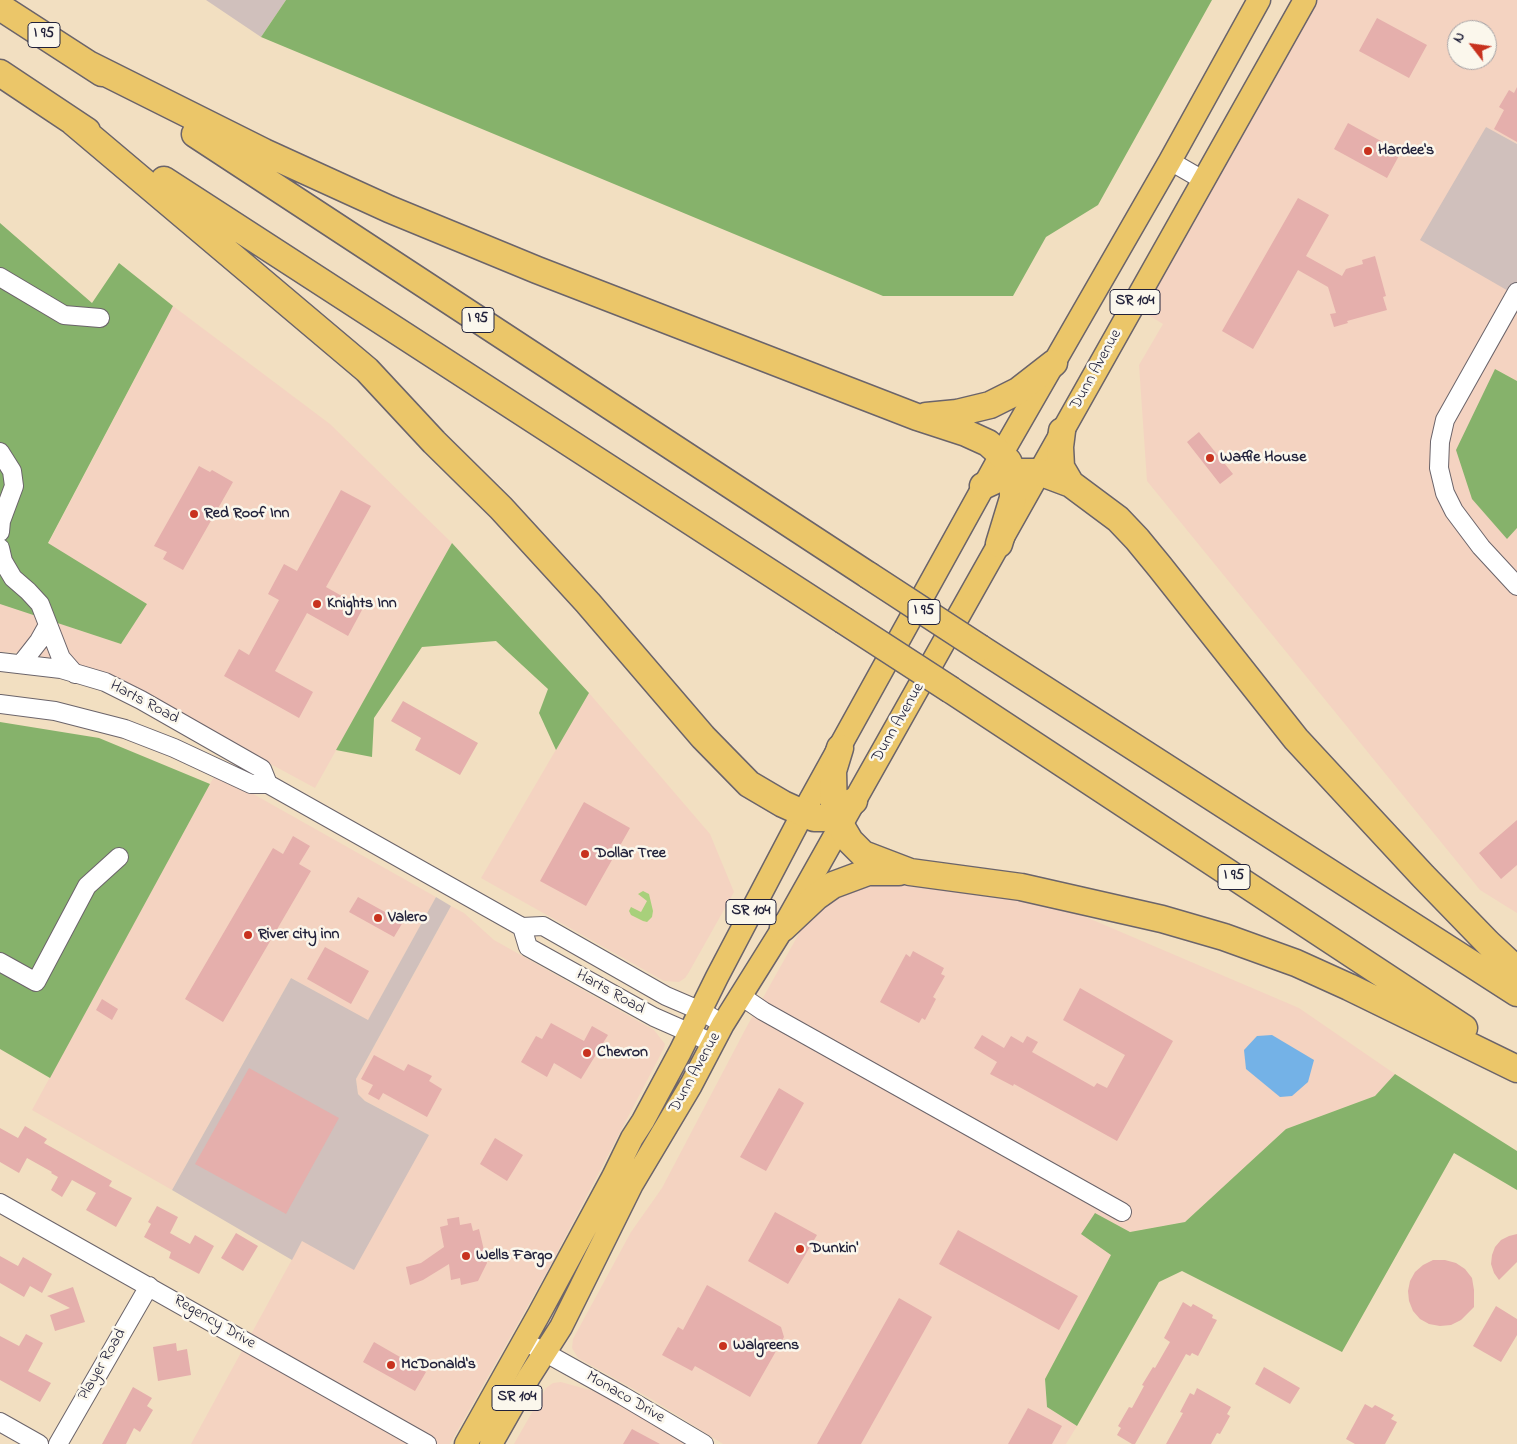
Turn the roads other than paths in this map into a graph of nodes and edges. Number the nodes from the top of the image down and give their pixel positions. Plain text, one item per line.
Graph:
1 (1259, 0) edge
2 (1304, 0) edge
3 (0, 6) edge
4 (88, 64) junction
5 (0, 73) edge
6 (73, 122) junction
7 (1170, 161) junction
8 (1203, 180) junction
9 (0, 277) edge
10 (1517, 292) edge
11 (100, 318) dead end
12 (1054, 363) junction
13 (917, 417) junction
14 (1062, 432) junction
15 (0, 452) edge
16 (1007, 463) junction
17 (1039, 472) junction
18 (1071, 484) junction
19 (984, 486) joint
20 (0, 532) edge
21 (999, 544) junction
22 (0, 548) edge
23 (1517, 586) edge
24 (48, 626) junction
25 (0, 662) edge
26 (21, 664) junction
27 (76, 674) junction
28 (0, 704) edge
29 (840, 748) junction
30 (268, 784) junction
31 (803, 813) junction
32 (843, 814) junction
33 (120, 857) dead end
34 (910, 872) junction
35 (522, 927) junction
36 (783, 928) junction
37 (0, 962) edge
38 (1517, 970) edge
39 (1517, 993) edge
40 (740, 996) junction
41 (701, 1011) junction
42 (689, 1033) junction
43 (718, 1034) junction
44 (1517, 1063) edge
45 (1517, 1069) edge
46 (0, 1203) edge
47 (1122, 1212) dead end
48 (149, 1286) junction
49 (524, 1341) junction
50 (544, 1353) junction
51 (0, 1422) edge
52 (40, 1444) edge
53 (58, 1444) edge
54 (427, 1444) edge
55 (466, 1444) edge
56 (491, 1444) edge
57 (704, 1444) edge

1 - 7 main road, SR 104
2 - 8 main road, Dunn Avenue / SR 104
3 - 4 highway, I 95
4 - 13 highway
4 - 39 highway, I 95, bridge
5 - 6 highway, I 95
6 - 31 highway
6 - 44 highway, I 95, bridge
7 - 8 street
7 - 12 main road, SR 104
8 - 14 main road, Dunn Avenue / SR 104
9 - 11 street
10 - 23 street
12 - 13 highway
12 - 16 main road, SR 104
13 - 16 highway
14 - 17 main road, Dunn Avenue / SR 104
14 - 18 highway
15 - 20 street
16 - 17 highway
16 - 19 highway
16 - 21 highway
17 - 18 highway
17 - 21 main road, Dunn Avenue / SR 104
18 - 38 highway
19 - 29 main road, Dunn Avenue / SR 104
21 - 32 main road, Dunn Avenue / SR 104
22 - 24 street
24 - 26 street
24 - 27 street
25 - 26 street, Harts Road
26 - 27 street, Harts Road
27 - 30 street, Harts Road
28 - 30 street, Harts Road
29 - 31 main road, Dunn Avenue / SR 104
29 - 32 highway
30 - 35 street, Harts Road
31 - 32 highway
31 - 41 main road, Dunn Avenue / SR 104
32 - 34 highway
32 - 36 main road, Dunn Avenue / SR 104
33 - 37 street
34 - 36 highway
34 - 45 highway
35 - 41 street, Harts Road
35 - 42 street, Harts Road
36 - 40 main road, Dunn Avenue / SR 104
40 - 43 main road, Dunn Avenue / SR 104
40 - 47 street
41 - 42 main road, Dunn Avenue / SR 104
41 - 43 street, Harts Road
42 - 43 street, Harts Road
42 - 49 main road, Dunn Avenue / SR 104
43 - 50 main road, Dunn Avenue / SR 104
46 - 48 street, Regency Drive
48 - 53 street, Player Road
48 - 54 street, Regency Drive
49 - 50 street, Monaco Drive
49 - 55 main road, Dunn Avenue / SR 104
50 - 56 main road, Dunn Avenue / SR 104
50 - 57 street, Monaco Drive
51 - 52 street

